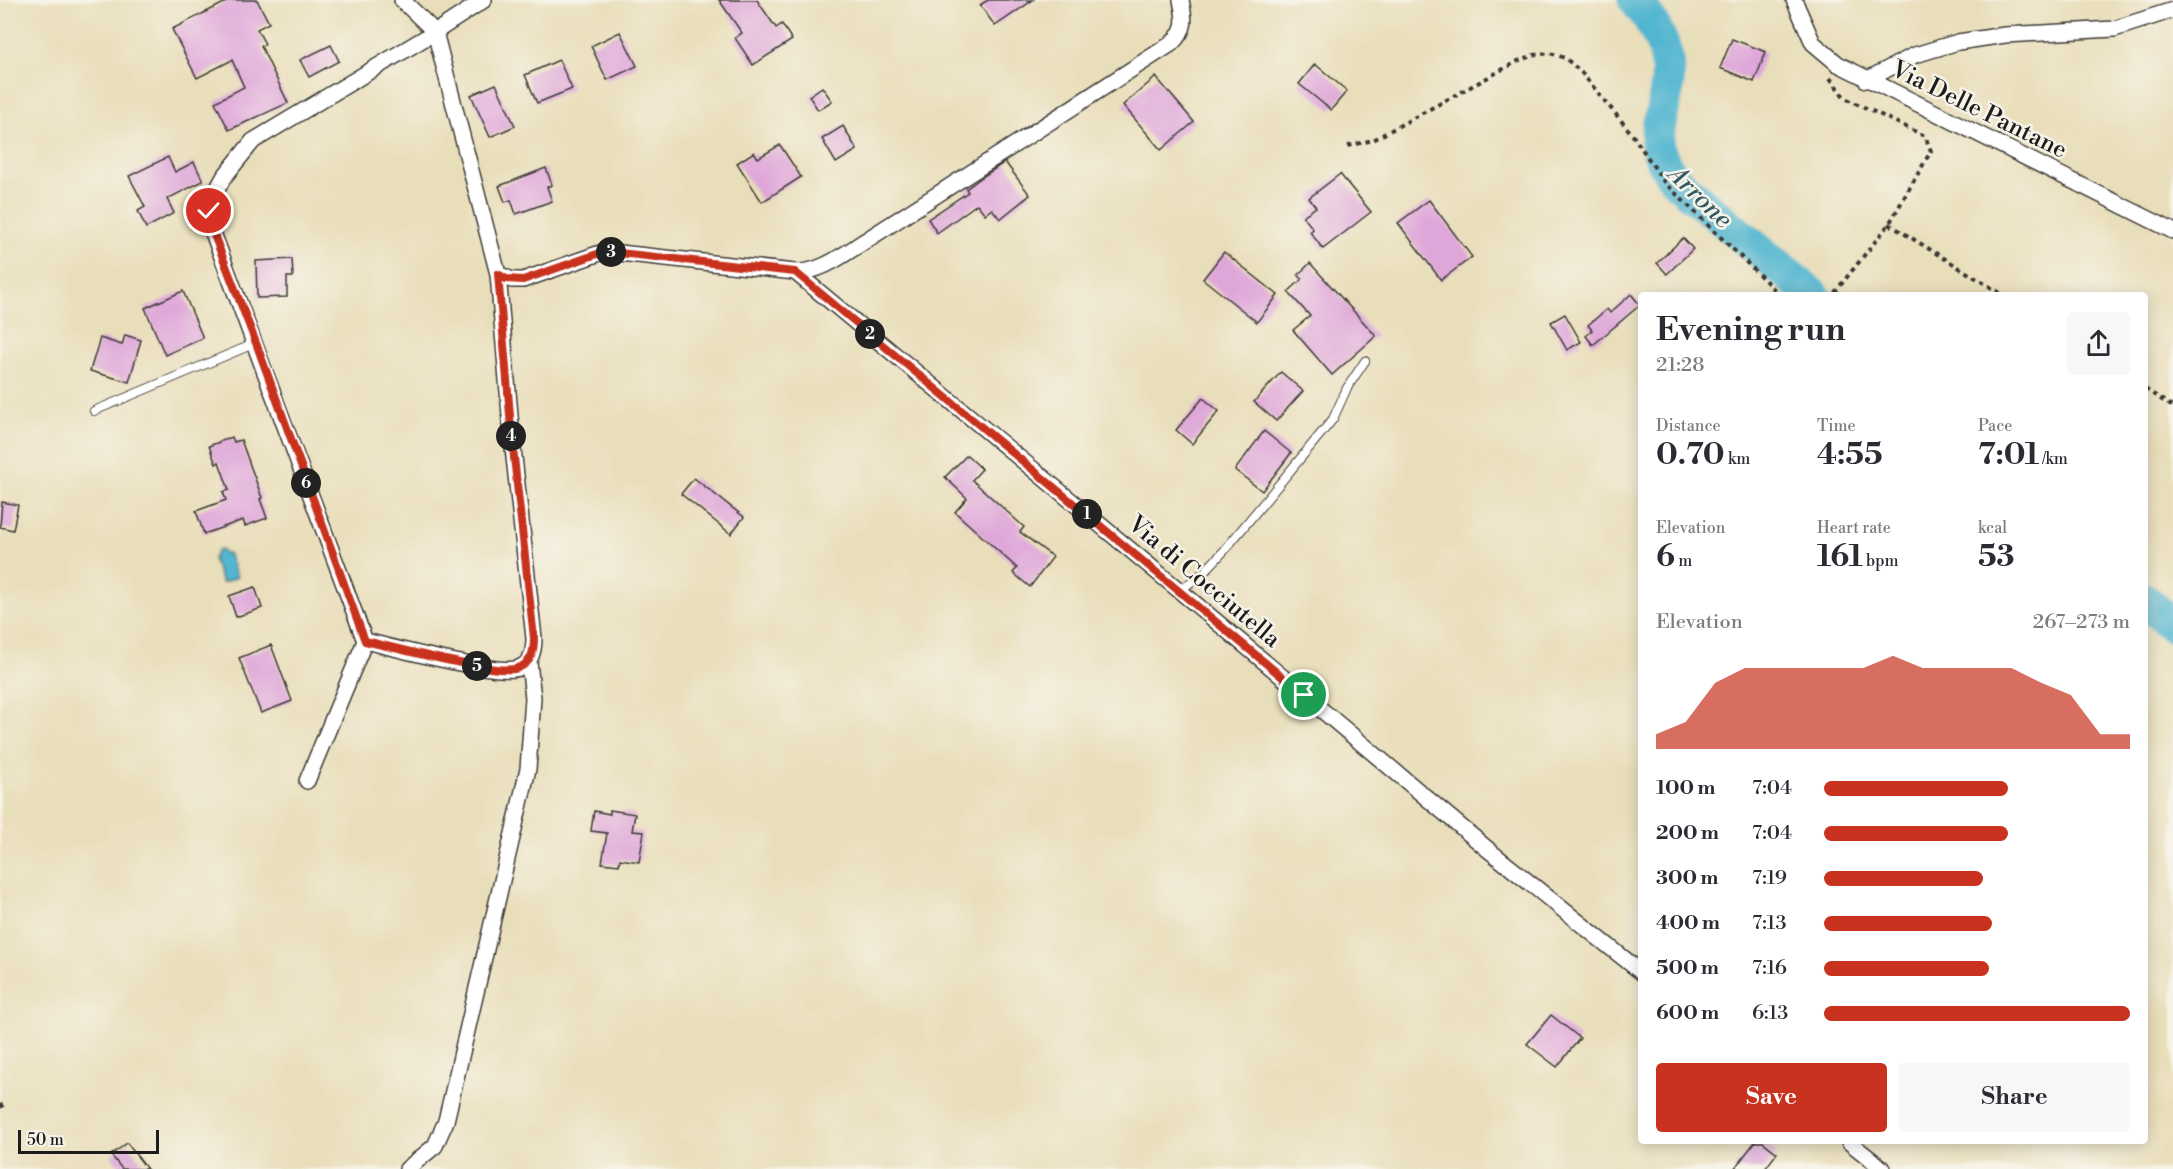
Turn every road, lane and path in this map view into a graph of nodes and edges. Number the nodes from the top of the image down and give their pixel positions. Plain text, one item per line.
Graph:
1 (402, 0) edge
2 (484, 0) edge
3 (1181, 0) edge
4 (1794, 0) edge
5 (2173, 10) edge
6 (435, 32) junction
7 (1818, 50) junction
8 (1866, 80) junction
9 (1348, 146) dead end
10 (1889, 224) junction
11 (2173, 231) edge
12 (795, 272) junction
13 (498, 274) junction
14 (1776, 292) edge
15 (1835, 292) edge
16 (1999, 292) edge
17 (256, 343) junction
18 (1365, 361) dead end
19 (2148, 391) edge
20 (2173, 407) edge
21 (94, 411) dead end
22 (1180, 591) junction
23 (365, 641) junction
24 (529, 662) junction
25 (307, 781) dead end
26 (1638, 970) edge
27 (0, 1104) edge
28 (4, 1109) dead end
29 (1852, 1144) edge
30 (407, 1169) edge
31 (1883, 1169) edge

1 - 6 street
2 - 6 street
3 - 12 street
4 - 7 street, Via Delle Pantane
5 - 8 street
6 - 13 street
6 - 17 street
7 - 8 street, Via Delle Pantane
7 - 10 path
8 - 11 street, Via Delle Pantane
9 - 14 path
10 - 15 path
10 - 16 path
12 - 13 street
12 - 22 street, Via di Cocciutella
13 - 24 street
17 - 21 lane
17 - 23 street
18 - 22 lane
19 - 20 path
22 - 26 street, Via di Cocciutella
23 - 24 street
23 - 25 street
24 - 30 street
27 - 28 path
29 - 31 street

